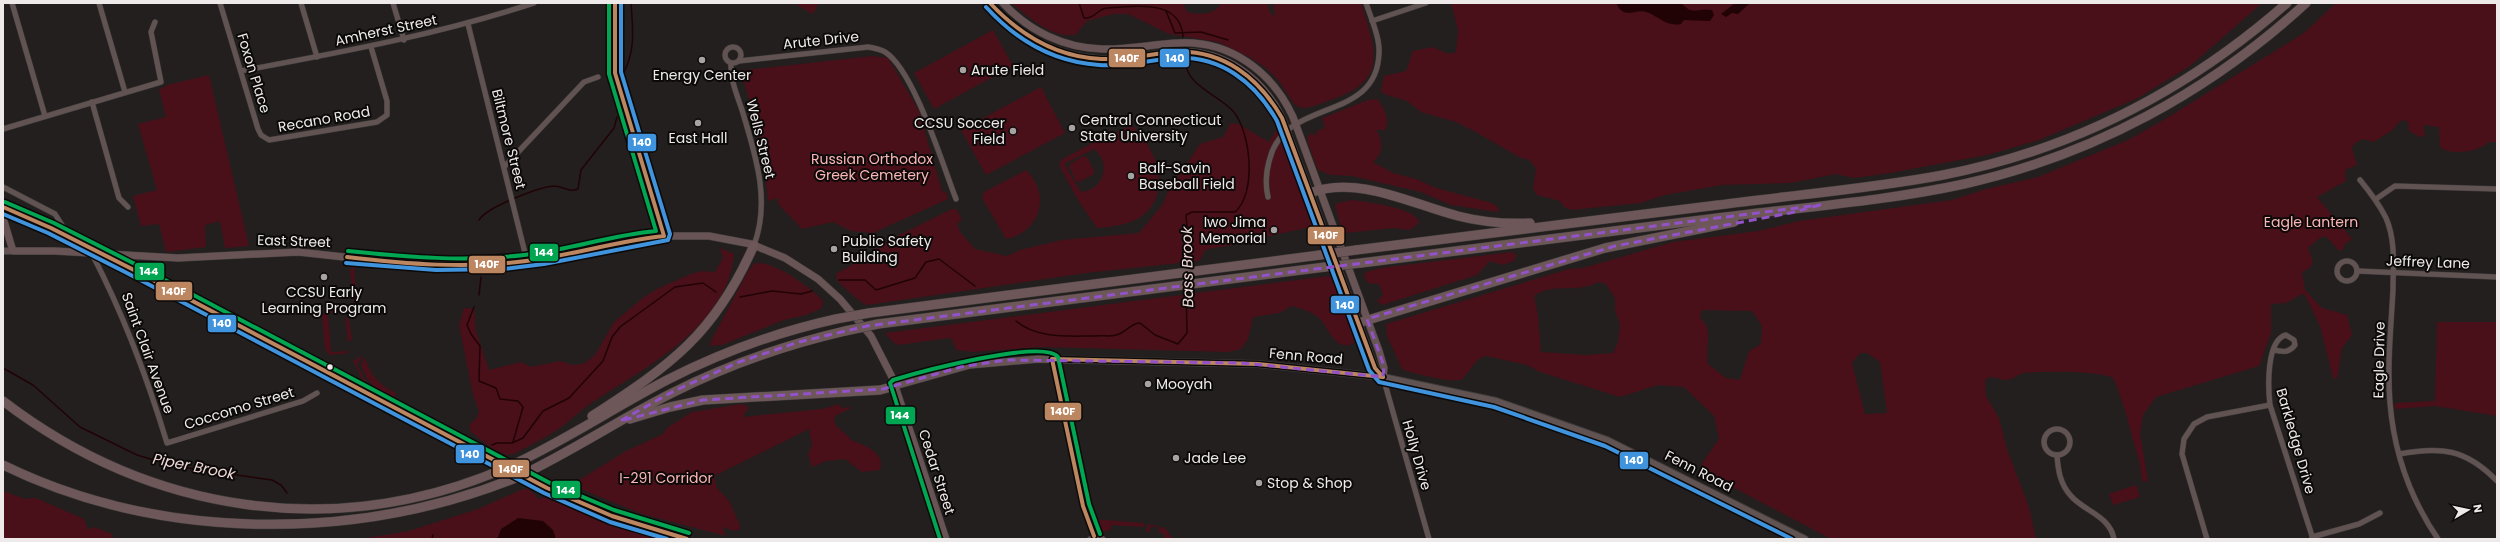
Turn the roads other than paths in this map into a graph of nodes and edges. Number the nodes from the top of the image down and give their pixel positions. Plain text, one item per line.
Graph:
1 (12, 3) edge
2 (99, 3) edge
3 (220, 3) edge
4 (301, 3) edge
5 (393, 3) edge
6 (534, 3) edge
7 (615, 3) edge
8 (990, 3) edge
9 (1003, 3) edge
10 (1366, 3) edge
11 (1426, 3) edge
12 (2287, 3) edge
13 (2306, 3) edge
14 (155, 22) dead end
15 (1372, 22) junction
16 (468, 24) junction
17 (404, 40) junction
18 (1209, 45) junction
19 (1145, 46) junction
20 (371, 47) junction
21 (1206, 55) junction
22 (1147, 56) junction
23 (317, 57) junction
24 (739, 61) junction
25 (731, 63) junction
26 (241, 71) junction
27 (598, 77) dead end
28 (125, 92) junction
29 (92, 102) junction
30 (45, 116) junction
31 (1295, 123) junction
32 (3, 129) edge
33 (1287, 130) junction
34 (273, 140) joint
35 (504, 167) junction
36 (2360, 180) dead end
37 (3, 187) edge
38 (1319, 189) junction
39 (2497, 189) edge
40 (1310, 193) junction
41 (1268, 197) dead end
42 (956, 199) dead end
43 (2376, 199) junction
44 (1820, 205) junction
45 (128, 207) dead end
46 (3, 218) edge
47 (1575, 223) junction
48 (62, 225) dead end
49 (664, 236) junction
50 (754, 245) junction
51 (14, 251) junction
52 (3, 252) edge
53 (91, 252) junction
54 (527, 260) junction
55 (2357, 271) dead end
56 (2393, 273) junction
57 (2497, 277) edge
58 (848, 308) joint
59 (1367, 320) junction
60 (1358, 323) junction
61 (2274, 350) dead end
62 (1052, 359) junction
63 (1383, 377) junction
64 (895, 386) junction
65 (317, 393) dead end
66 (3, 401) edge
67 (2270, 404) junction
68 (620, 421) junction
69 (167, 443) joint
70 (545, 448) junction
71 (2399, 454) junction
72 (2057, 455) junction
73 (3, 466) edge
74 (2497, 481) edge
75 (2380, 513) dead end
76 (1787, 530) junction
77 (1092, 538) edge
78 (2313, 538) edge
79 (946, 539) edge
80 (1104, 539) edge
81 (1429, 539) edge
82 (1783, 539) edge
83 (1805, 539) edge
84 (2114, 539) edge
85 (2207, 539) edge
86 (2438, 539) edge

1 - 30 street
2 - 28 street
3 - 26 street, Foxon Place
4 - 23 street
5 - 17 street
6 - 16 street, Amherst Street
7 - 49 street
8 - 22 main road
9 - 19 main road
10 - 15 street
11 - 15 street
12 - 47 highway
13 - 44 highway
14 - 28 street
15 - 31 street
16 - 17 street, Amherst Street
16 - 35 street, Biltmore Street
17 - 20 street, Amherst Street
18 - 19 main road
18 - 21 main road
18 - 31 main road
19 - 22 main road
20 - 23 street, Amherst Street
20 - 34 street, Recano Road
21 - 22 main road
21 - 33 main road
23 - 26 street, Amherst Street
24 - 25 street
24 - 25 street, Wells Street
24 - 42 street, Arute Drive
25 - 50 street, Wells Street
26 - 34 street, Foxon Place
27 - 35 street
28 - 29 street
29 - 30 street
29 - 45 street
30 - 32 street
31 - 33 street
31 - 38 main road
33 - 40 main road
33 - 41 street
35 - 54 street, Biltmore Street
36 - 43 street, Eagle Drive
37 - 48 street
38 - 40 highway
38 - 47 highway
38 - 59 main road
39 - 43 street
40 - 60 main road
43 - 56 street, Eagle Drive
44 - 59 highway
44 - 68 highway, bridge
46 - 51 main road
47 - 70 highway, bridge
49 - 50 main road, East Street
49 - 54 main road, East Street
50 - 58 main road, East Street
50 - 70 highway
51 - 52 street, East Street
51 - 53 main road, East Street
53 - 54 main road, East Street
53 - 69 street, Saint Clair Avenue
55 - 56 street, Jeffrey Lane
56 - 57 street, Jeffrey Lane
56 - 71 street, Eagle Drive
58 - 64 main road, Cedar Street
59 - 60 highway
59 - 63 main road
60 - 63 main road
61 - 67 street, Barkledge Drive
62 - 63 main road, Fenn Road
62 - 64 main road, Fenn Road
62 - 77 street
63 - 76 street, Fenn Road
63 - 81 street, Holly Drive
64 - 68 highway
64 - 79 main road, Cedar Street
65 - 69 street, Coccomo Street
66 - 70 highway
67 - 78 street, Barkledge Drive
67 - 85 street
68 - 73 highway
71 - 74 street
71 - 86 street, Eagle Drive
72 - 72 street
72 - 84 street
75 - 78 street, Barkledge Drive
76 - 82 street
76 - 83 street, Fenn Road
77 - 80 street

